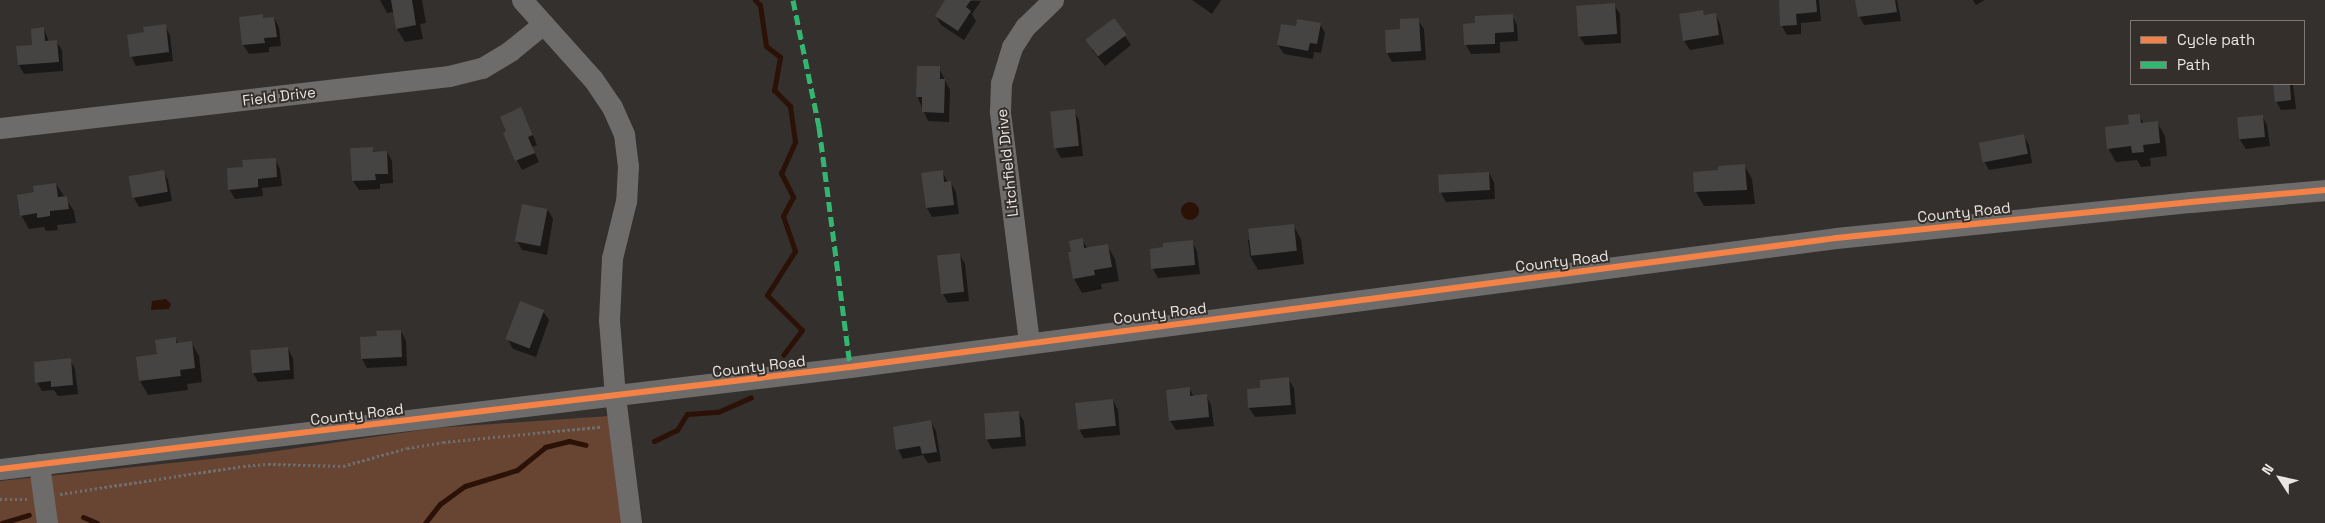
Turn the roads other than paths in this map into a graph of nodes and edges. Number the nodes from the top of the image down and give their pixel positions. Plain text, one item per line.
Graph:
1 (522, 0) edge
2 (1053, 0) edge
3 (543, 24) junction
4 (0, 128) edge
5 (2325, 190) edge
6 (1029, 342) junction
7 (615, 396) junction
8 (39, 464) junction
9 (0, 469) edge
10 (47, 523) edge
11 (632, 523) edge

1 - 3 street
2 - 6 street, Litchfield Drive
3 - 4 street, Field Drive
3 - 7 street
5 - 6 street, County Road
6 - 7 street, County Road
7 - 8 street, County Road
7 - 11 street
8 - 9 street, County Road
8 - 10 street

